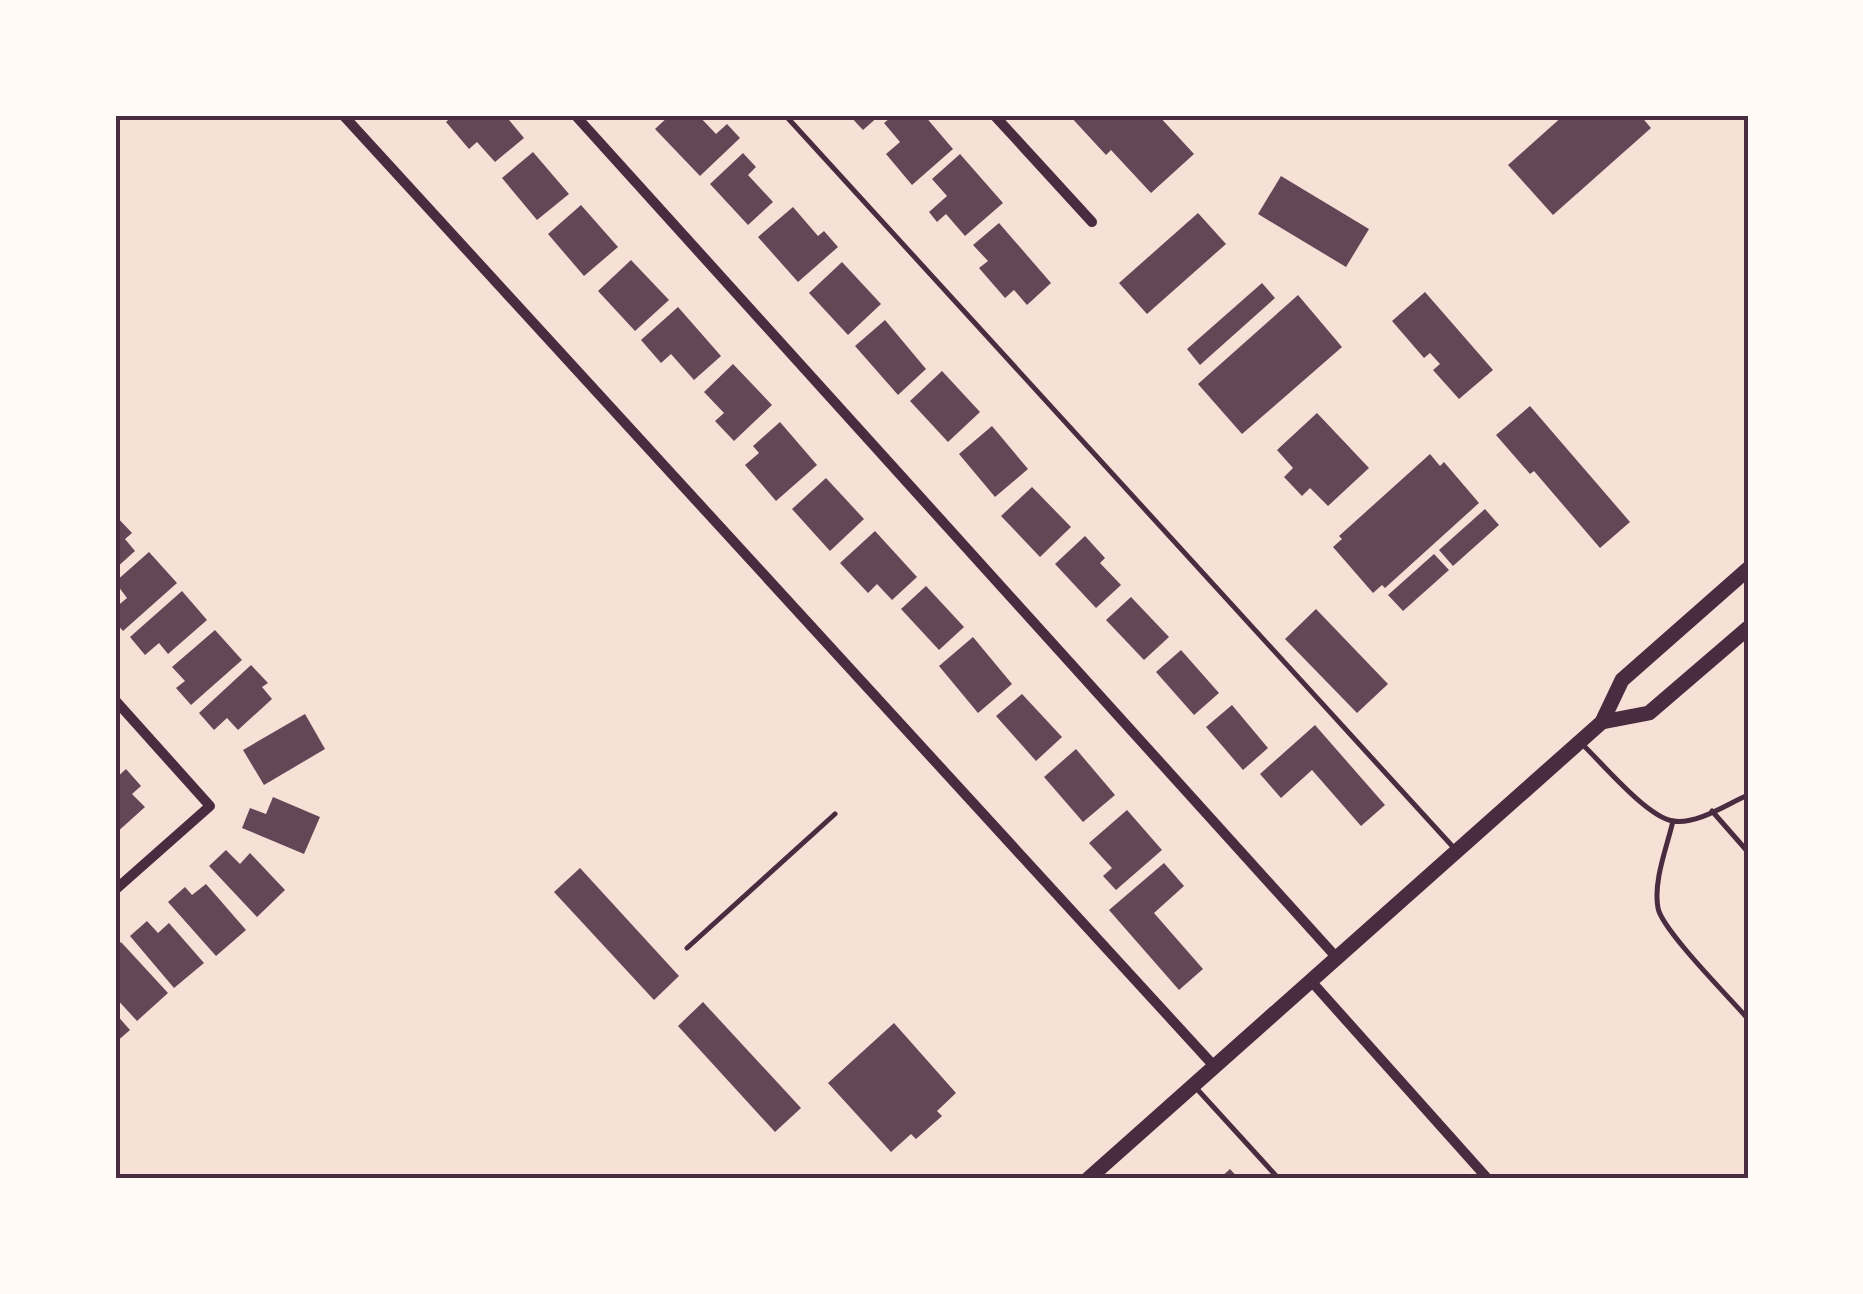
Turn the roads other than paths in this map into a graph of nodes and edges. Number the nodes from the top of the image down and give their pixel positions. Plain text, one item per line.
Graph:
1 (343, 115) edge
2 (575, 115) edge
3 (785, 115) edge
4 (994, 115) edge
5 (1092, 222) dead end
6 (1748, 569) edge
7 (1748, 628) edge
8 (115, 700) edge
9 (1602, 722) junction
10 (1580, 742) junction
11 (1748, 795) edge
12 (1712, 811) junction
13 (835, 814) dead end
14 (1672, 821) junction
15 (1457, 851) junction
16 (1748, 852) edge
17 (115, 890) edge
18 (687, 948) dead end
19 (1337, 958) junction
20 (1310, 981) junction
21 (1748, 1019) edge
22 (1214, 1066) junction
23 (1193, 1086) junction
24 (1088, 1179) edge
25 (1279, 1179) edge
26 (1488, 1179) edge

1 - 22 street
2 - 19 street
3 - 15 lane
4 - 5 street
6 - 9 main road
7 - 9 main road
8 - 17 street
9 - 10 main road
10 - 14 lane
10 - 15 main road
11 - 12 lane
12 - 14 lane
12 - 16 lane
13 - 18 lane
14 - 21 lane
15 - 19 main road
19 - 20 main road
20 - 22 main road
20 - 26 street
22 - 23 main road
23 - 24 main road
23 - 25 lane

